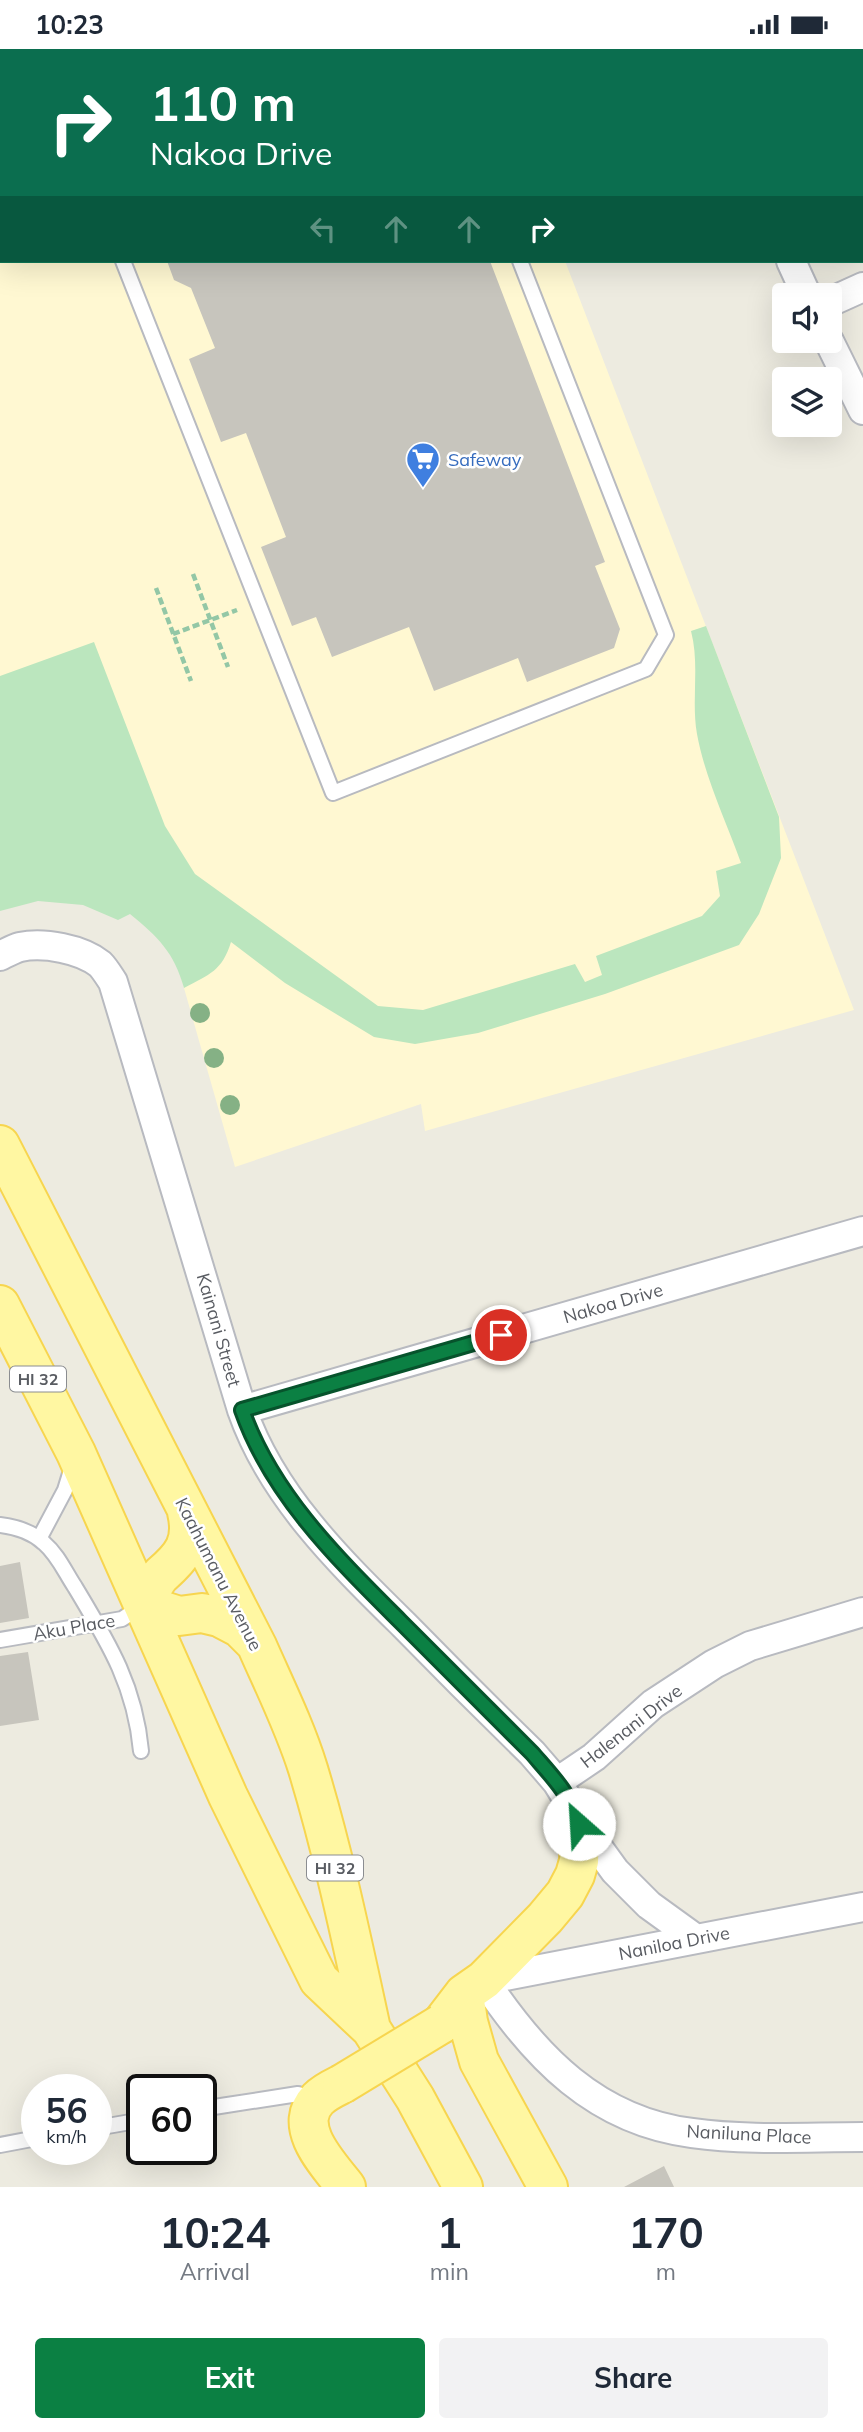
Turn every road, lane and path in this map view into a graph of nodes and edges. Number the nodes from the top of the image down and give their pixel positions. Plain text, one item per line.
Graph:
1 (124, 263) edge
2 (521, 263) edge
3 (792, 263) edge
4 (801, 283) edge
5 (863, 286) edge
6 (842, 296) edge
7 (836, 353) edge
8 (863, 410) edge
9 (193, 574) dead end
10 (156, 588) dead end
11 (257, 602) junction
12 (210, 620) junction
13 (173, 634) junction
14 (228, 667) dead end
15 (191, 681) dead end
16 (0, 956) edge
17 (0, 1145) edge
18 (863, 1231) edge
19 (0, 1305) edge
20 (242, 1410) junction
21 (76, 1453) junction
22 (187, 1512) junction
23 (0, 1525) edge
24 (39, 1539) junction
25 (144, 1605) junction
26 (863, 1612) edge
27 (97, 1624) junction
28 (0, 1640) edge
29 (257, 1646) junction
30 (141, 1751) dead end
31 (566, 1797) junction
32 (863, 1907) edge
33 (696, 1939) junction
34 (474, 1987) junction
35 (371, 2029) junction
36 (329, 2092) junction
37 (217, 2107) edge
38 (863, 2137) edge
39 (21, 2141) edge
40 (0, 2144) edge
41 (346, 2187) edge
42 (463, 2187) edge
43 (548, 2187) edge

1 - 11 lane
2 - 11 lane
3 - 4 street
5 - 6 street
7 - 8 street
9 - 12 path
10 - 13 path
11 - 12 path
12 - 13 path
12 - 14 path
13 - 15 path
16 - 20 street, Kainani Street
17 - 22 main road, Kaahumanu Avenue / HI 32
18 - 20 street, Nakoa Drive
19 - 21 main road, Kaahumanu Avenue / HI 32
20 - 31 street, Kainani Street
21 - 24 lane
21 - 25 main road, Kaahumanu Avenue / HI 32
22 - 25 main road
22 - 29 main road, Kaahumanu Avenue / HI 32
23 - 24 lane
24 - 27 lane
25 - 27 lane, Aku Place
25 - 29 main road
25 - 35 main road, Kaahumanu Avenue / HI 32
26 - 31 street, Halenani Drive
27 - 28 lane, Aku Place
27 - 30 lane
29 - 35 main road, Kaahumanu Avenue / HI 32
31 - 33 street, Kainani Street
31 - 34 main road
32 - 33 street, Naniloa Drive
33 - 34 street, Naniloa Drive
34 - 36 main road, bridge
34 - 38 street, Naniluna Place
34 - 43 main road
35 - 42 main road, Kaahumanu Avenue / HI 32
36 - 37 lane
36 - 41 main road
39 - 40 lane

